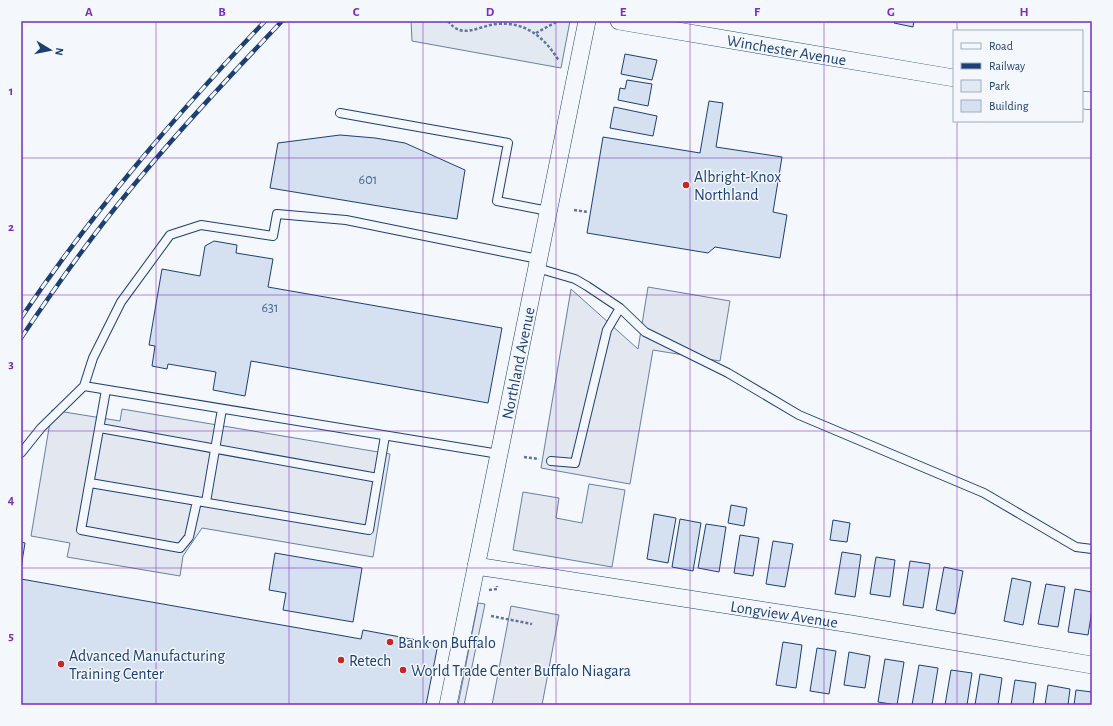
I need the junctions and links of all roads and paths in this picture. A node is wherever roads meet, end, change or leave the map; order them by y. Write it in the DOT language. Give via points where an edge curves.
graph roads {
  1 [pos="448,21"];
  2 [pos="558,21"];
  3 [pos="587,21"];
  4 [pos="619,21"];
  5 [pos="536,33"];
  6 [pos="559,61"];
  7 [pos="953,78"];
  8 [pos="340,113"];
  9 [pos="574,210"];
  10 [pos="548,211"];
  11 [pos="588,212"];
  12 [pos="538,263"];
  13 [pos="620,308"];
  14 [pos="84,386"];
  15 [pos="106,390"];
  16 [pos="222,409"];
  17 [pos="100,428"];
  18 [pos="385,436"];
  19 [pos="215,448"];
  20 [pos="21,453"];
  21 [pos="499,454"];
  22 [pos="551,461"];
  23 [pos="378,478"];
  24 [pos="90,483"];
  25 [pos="202,502"];
  26 [pos="1092,549"];
  27 [pos="476,566"];
  28 [pos="491,616"];
  29 [pos="532,624"];
  30 [pos="1092,664"];
  31 [pos="448,705"];
  1 -- 5 [label="path" via="464,32 506,24 523,27"];
  2 -- 5 [label="path"];
  3 -- 10 [label="street, Northland Avenue"];
  4 -- 7 [label="street, Winchester Avenue"];
  5 -- 6 [label="path" via="548,44"];
  8 -- 10 [label="lane" via="508,143 497,201"];
  9 -- 11 [label="path"];
  10 -- 12 [label="street, Northland Avenue"];
  12 -- 13 [label="lane" via="575,279"];
  12 -- 14 [label="lane" via="346,220 277,214 273,236 201,225 170,235 122,302 93,358"];
  12 -- 21 [label="street, Northland Avenue"];
  13 -- 22 [label="lane" via="607,330 575,463"];
  13 -- 26 [label="lane" via="645,332 728,373 800,415 984,493 1076,547"];
  14 -- 15 [label="lane"];
  14 -- 20 [label="lane" via="41,428"];
  15 -- 16 [label="lane"];
  15 -- 17 [label="lane"];
  16 -- 18 [label="lane"];
  16 -- 19 [label="lane"];
  17 -- 19 [label="lane"];
  17 -- 24 [label="lane"];
  18 -- 21 [label="lane"];
  18 -- 23 [label="lane"];
  19 -- 23 [label="lane"];
  19 -- 25 [label="lane"];
  21 -- 27 [label="street, Northland Avenue"];
  23 -- 25 [label="lane" via="369,530"];
  24 -- 25 [label="lane"];
  24 -- 25 [label="lane" via="81,530 180,548 189,537"];
  27 -- 30 [label="street, Longview Avenue"];
  27 -- 31 [label="street, Northland Avenue"];
  28 -- 29 [label="path"];
}
